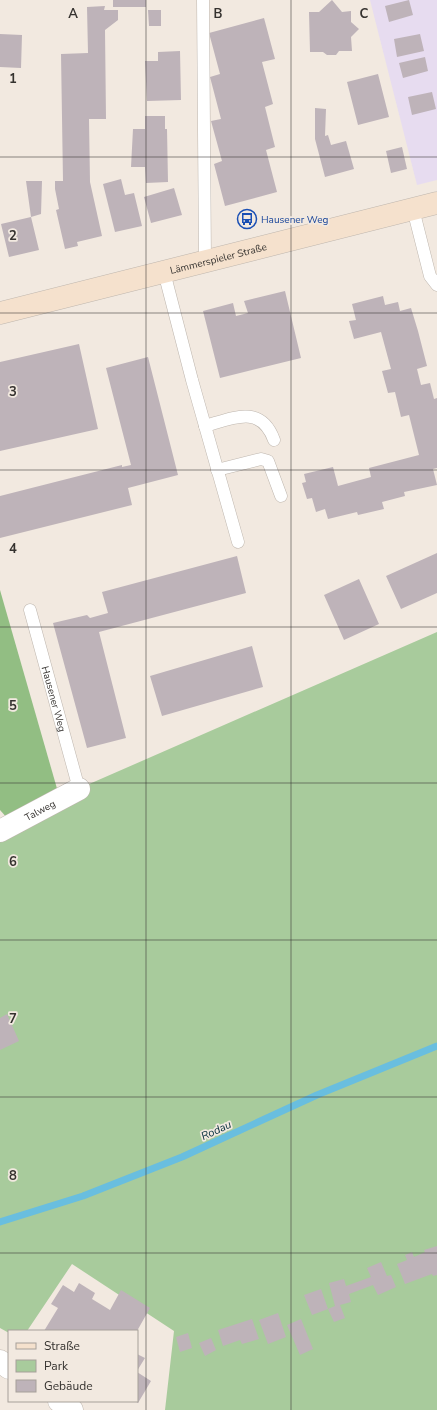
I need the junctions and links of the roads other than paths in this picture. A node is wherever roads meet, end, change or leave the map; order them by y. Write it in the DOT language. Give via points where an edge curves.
graph roads {
  1 [pos="203,0"];
  2 [pos="437,202"];
  3 [pos="413,209"];
  4 [pos="205,261"];
  5 [pos="164,272"];
  6 [pos="437,285"];
  7 [pos="0,313"];
  8 [pos="205,426"];
  9 [pos="274,440"];
  10 [pos="217,470"];
  11 [pos="281,496"];
  12 [pos="238,542"];
  13 [pos="30,610"];
  14 [pos="79,789"];
  15 [pos="0,831"];
  16 [pos="0,1361"];
  17 [pos="8,1367"];
  18 [pos="60,1402"];
  19 [pos="72,1410"];
  1 -- 4 [label="lane"];
  2 -- 3 [label="main road, Lämmerspieler Straße"];
  3 -- 4 [label="main road, Lämmerspieler Straße"];
  3 -- 6 [label="lane" via="430,276"];
  4 -- 5 [label="main road, Lämmerspieler Straße"];
  5 -- 7 [label="main road, Lämmerspieler Straße"];
  5 -- 8 [label="lane"];
  8 -- 9 [label="lane" via="240,417 255,417 269,427"];
  8 -- 10 [label="lane"];
  10 -- 11 [label="lane" via="261,459 268,460"];
  10 -- 12 [label="lane"];
  13 -- 14 [label="lane, Hausener Weg"];
  14 -- 15 [label="street, Talweg"];
  16 -- 17 [label="street"];
  18 -- 19 [label="street"];
}
